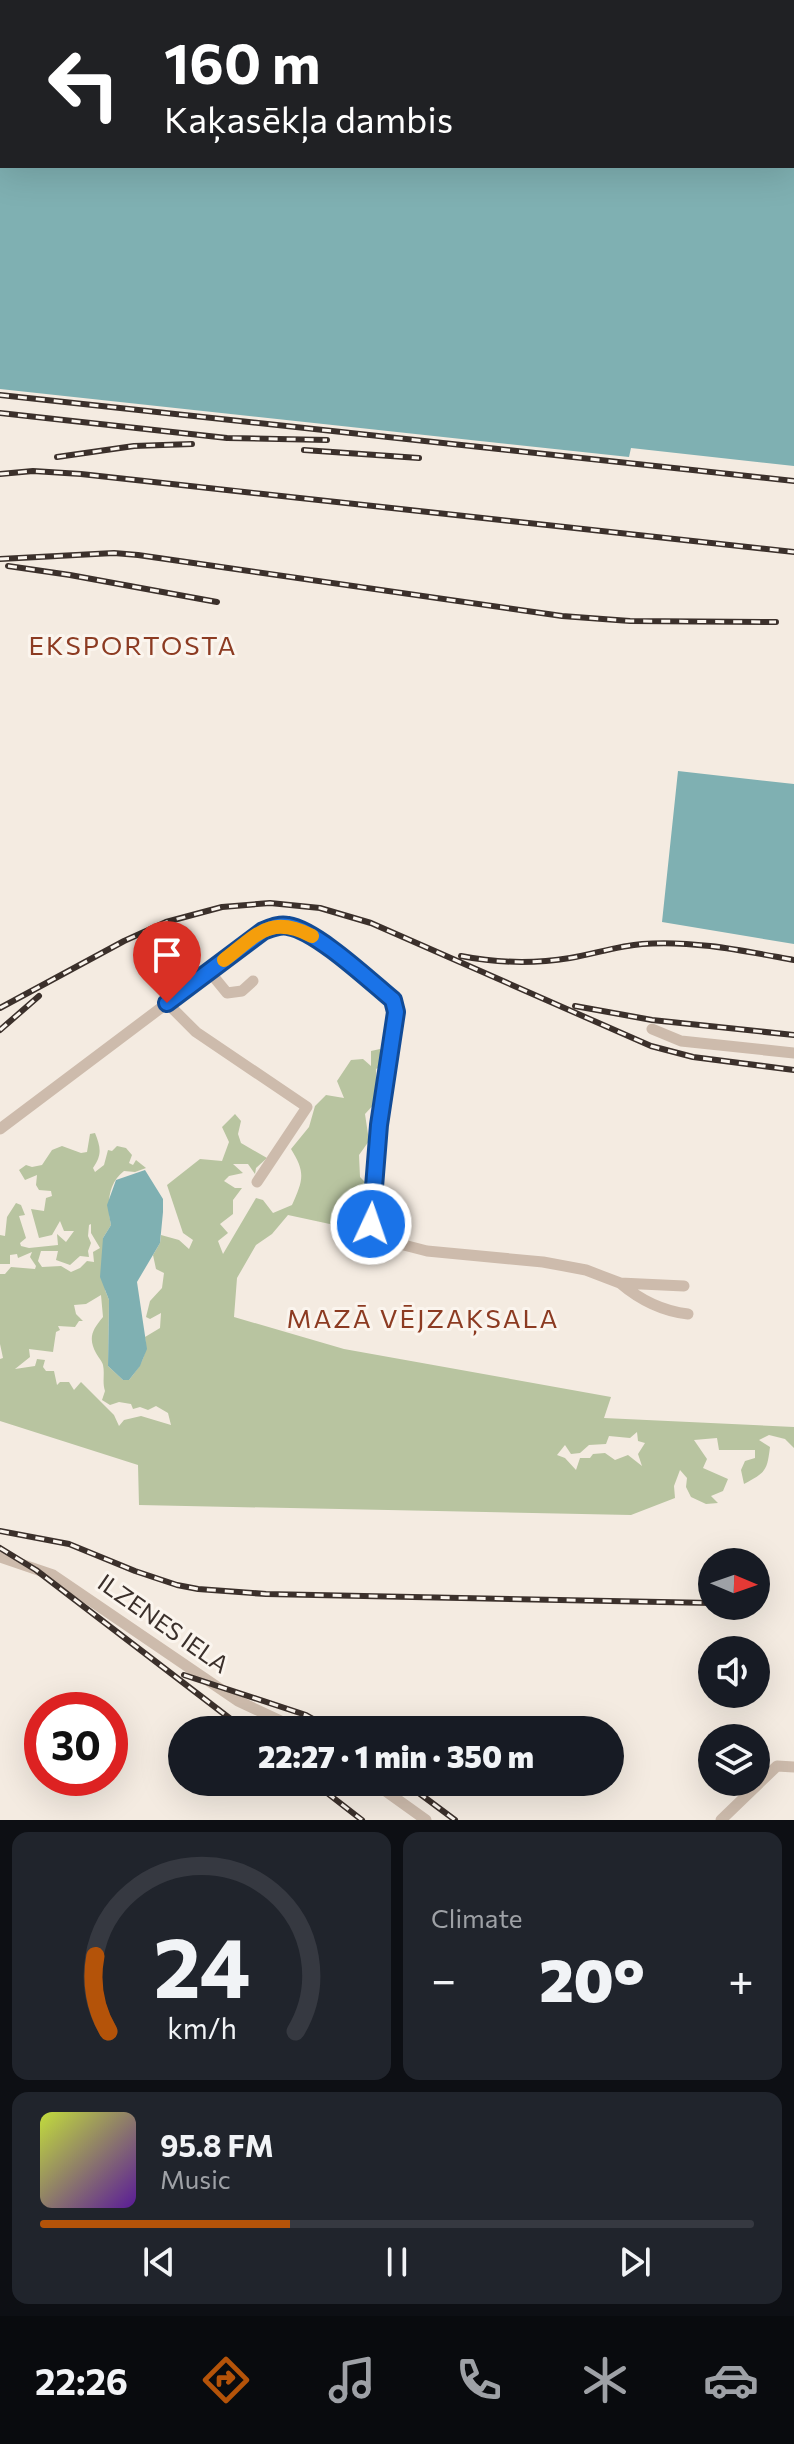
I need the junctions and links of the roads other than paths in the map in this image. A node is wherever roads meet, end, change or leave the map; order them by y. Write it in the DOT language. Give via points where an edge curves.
graph roads {
  1 [pos="209,971"];
  2 [pos="253,981"];
  3 [pos="167,1003"];
  4 [pos="652,1029"];
  5 [pos="794,1053"];
  6 [pos="0,1129"];
  7 [pos="257,1182"];
  8 [pos="620,1283"];
  9 [pos="684,1286"];
  10 [pos="688,1314"];
  11 [pos="0,1557"];
  12 [pos="270,1716"];
  13 [pos="794,1767"];
  14 [pos="393,1796"];
  15 [pos="426,1820"];
  16 [pos="721,1820"];
  1 -- 2 [label="street" via="227,993 242,991"];
  1 -- 3 [label="street"];
  1 -- 8 [label="street" via="263,931 291,926 311,935 393,1000 396,1012 370,1214 377,1233 427,1251 543,1262"];
  3 -- 6 [label="street"];
  3 -- 7 [label="street" via="196,1032 307,1107"];
  4 -- 5 [label="street" via="681,1041"];
  8 -- 9 [label="street"];
  8 -- 10 [label="street" via="655,1306"];
  11 -- 12 [label="street, ILZENES IELA" via="53,1575 238,1701"];
  13 -- 16 [label="street" via="777,1766"];
  14 -- 15 [label="street"];
}
